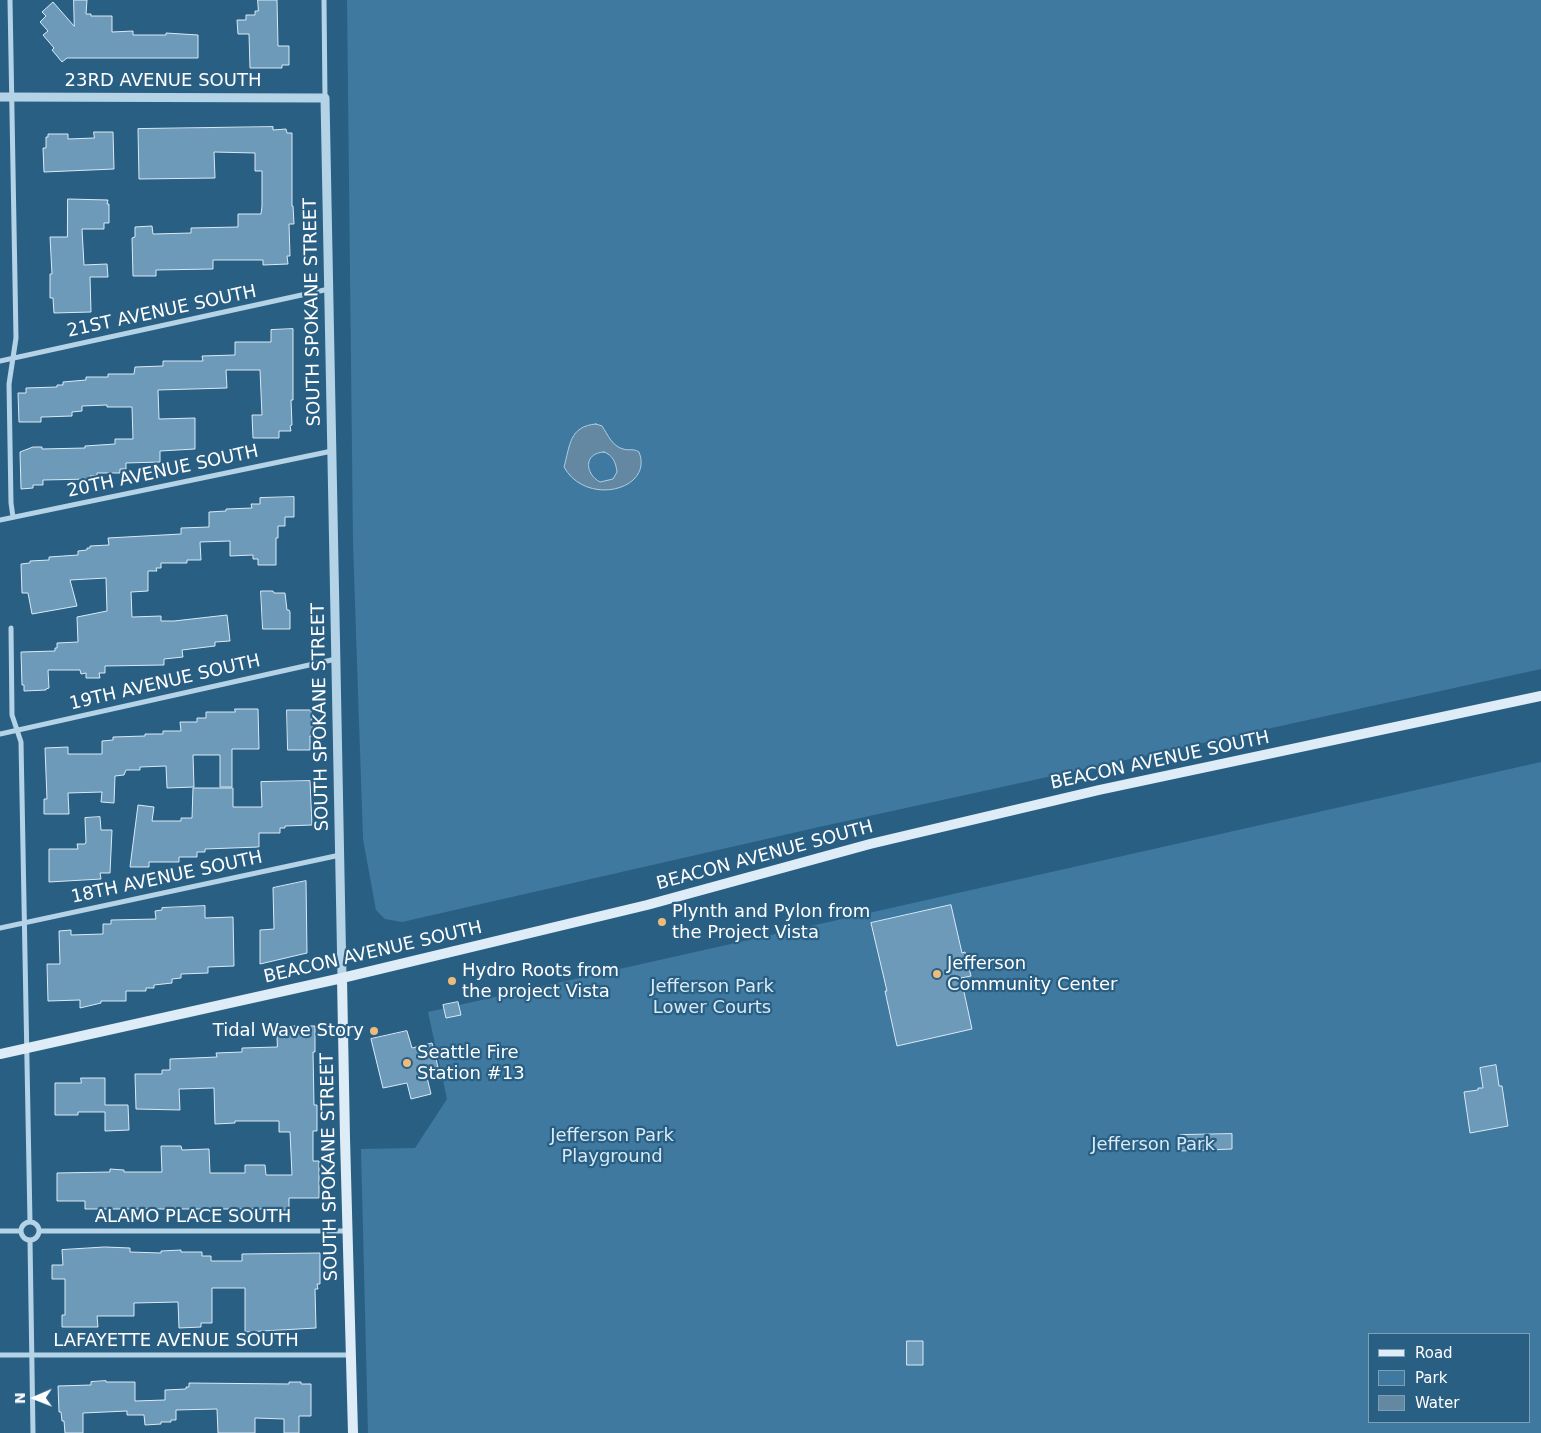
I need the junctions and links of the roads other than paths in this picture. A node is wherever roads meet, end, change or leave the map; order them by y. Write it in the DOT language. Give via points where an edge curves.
graph roads {
  1 [pos="10,0"];
  2 [pos="324,0"];
  3 [pos="0,97"];
  4 [pos="12,97"];
  5 [pos="325,98"];
  6 [pos="329,289"];
  7 [pos="13,358"];
  8 [pos="0,361"];
  9 [pos="332,451"];
  10 [pos="13,517"];
  11 [pos="0,520"];
  12 [pos="11,628"];
  13 [pos="336,659"];
  14 [pos="1541,696"];
  15 [pos="17,730"];
  16 [pos="0,734"];
  17 [pos="340,855"];
  18 [pos="26,922"];
  19 [pos="0,928"];
  20 [pos="342,978"];
  21 [pos="28,1048"];
  22 [pos="0,1054"];
  23 [pos="30,1222"];
  24 [pos="0,1231"];
  25 [pos="21,1231"];
  26 [pos="39,1231"];
  27 [pos="347,1231"];
  28 [pos="30,1240"];
  29 [pos="0,1355"];
  30 [pos="32,1355"];
  31 [pos="351,1355"];
  32 [pos="33,1433"];
  33 [pos="353,1433"];
  1 -- 4 [label="street"];
  2 -- 5 [label="street, SOUTH SPOKANE STREET"];
  3 -- 4 [label="street, 23RD AVENUE SOUTH"];
  4 -- 5 [label="street, 23RD AVENUE SOUTH"];
  4 -- 7 [label="street" via="16,338"];
  5 -- 6 [label="street, SOUTH SPOKANE STREET"];
  6 -- 7 [label="street, 21ST AVENUE SOUTH"];
  6 -- 9 [label="street, SOUTH SPOKANE STREET"];
  7 -- 8 [label="street, 21ST AVENUE SOUTH"];
  7 -- 10 [label="street" via="9,384"];
  9 -- 10 [label="street, 20TH AVENUE SOUTH"];
  9 -- 13 [label="street, SOUTH SPOKANE STREET"];
  10 -- 11 [label="street, 20TH AVENUE SOUTH"];
  12 -- 15 [label="street" via="12,715"];
  13 -- 15 [label="street, 19TH AVENUE SOUTH"];
  13 -- 17 [label="street, SOUTH SPOKANE STREET"];
  14 -- 20 [label="main road, BEACON AVENUE SOUTH" via="1128,784 870,844 646,905"];
  15 -- 16 [label="street, 19TH AVENUE SOUTH"];
  15 -- 18 [label="street" via="21,742"];
  17 -- 18 [label="street, 18TH AVENUE SOUTH"];
  17 -- 20 [label="street, SOUTH SPOKANE STREET"];
  18 -- 19 [label="street, 18TH AVENUE SOUTH"];
  18 -- 21 [label="street"];
  20 -- 21 [label="main road, BEACON AVENUE SOUTH"];
  20 -- 27 [label="main road, SOUTH SPOKANE STREET"];
  21 -- 22 [label="main road, BEACON AVENUE SOUTH"];
  21 -- 23 [label="street"];
  23 -- 25 [label="street" via="22,1225"];
  23 -- 26 [label="street" via="37,1224"];
  24 -- 25 [label="street"];
  25 -- 28 [label="street" via="23,1237"];
  26 -- 27 [label="street, ALAMO PLACE SOUTH"];
  26 -- 28 [label="street" via="36,1238"];
  27 -- 31 [label="main road, SOUTH SPOKANE STREET"];
  28 -- 30 [label="street"];
  29 -- 30 [label="street, LAFAYETTE AVENUE SOUTH"];
  30 -- 31 [label="street, LAFAYETTE AVENUE SOUTH"];
  30 -- 32 [label="street"];
  31 -- 33 [label="main road, SOUTH SPOKANE STREET"];
}
